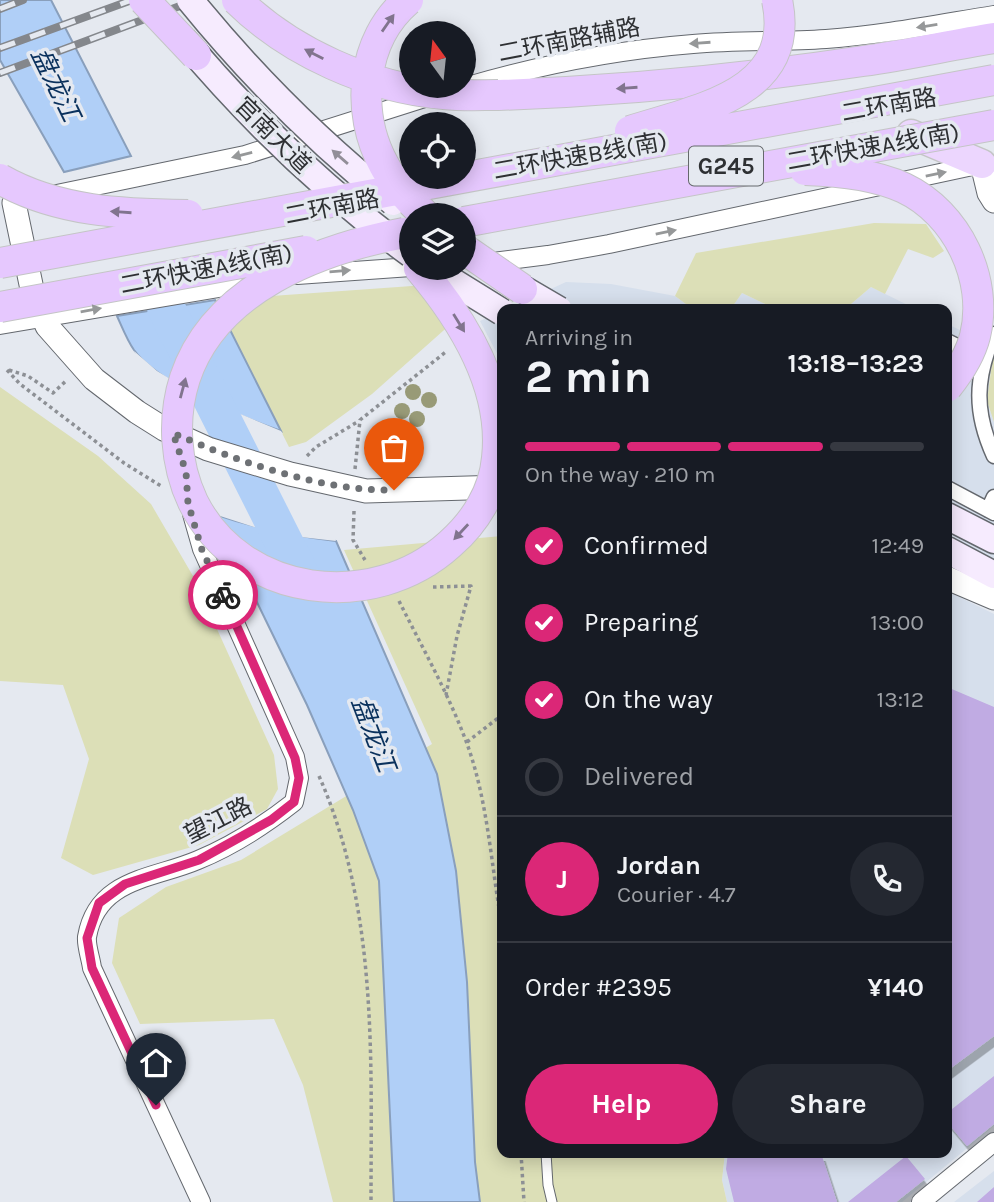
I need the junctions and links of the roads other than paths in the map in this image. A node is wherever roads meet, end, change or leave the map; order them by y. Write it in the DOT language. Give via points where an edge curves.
graph roads {
  1 [pos="144,0"];
  2 [pos="151,0"];
  3 [pos="190,0"];
  4 [pos="237,0"];
  5 [pos="408,0"];
  6 [pos="777,0"];
  7 [pos="985,21"];
  8 [pos="994,38"];
  9 [pos="196,55"];
  10 [pos="994,80"];
  11 [pos="994,86"];
  12 [pos="994,118"];
  13 [pos="994,125"];
  14 [pos="908,133"];
  15 [pos="988,163"];
  16 [pos="476,173"];
  17 [pos="476,174"];
  18 [pos="669,184"];
  19 [pos="409,189"];
  20 [pos="5,196"];
  21 [pos="994,201"];
  22 [pos="406,203"];
  23 [pos="343,204"];
  24 [pos="476,212"];
  25 [pos="399,220"];
  26 [pos="476,220"];
  27 [pos="399,228"];
  28 [pos="399,235"];
  29 [pos="399,236"];
  30 [pos="399,236"];
  31 [pos="476,259"];
  32 [pos="476,264"];
  33 [pos="9,265"];
  34 [pos="399,268"];
  35 [pos="428,280"];
  36 [pos="450,280"];
  37 [pos="522,289"];
  38 [pos="0,300"];
  39 [pos="548,304"];
  40 [pos="37,306"];
  41 [pos="0,307"];
  42 [pos="497,310"];
  43 [pos="0,325"];
  44 [pos="994,334"];
  45 [pos="952,344"];
  46 [pos="985,360"];
  47 [pos="952,380"];
  48 [pos="497,426"];
  49 [pos="176,434"];
  50 [pos="994,456"];
  51 [pos="497,459"];
  52 [pos="497,487"];
  53 [pos="952,490"];
  54 [pos="992,507"];
  55 [pos="952,519"];
  56 [pos="994,541"];
  57 [pos="952,553"];
  58 [pos="994,575"];
  59 [pos="952,580"];
  60 [pos="994,598"];
  61 [pos="994,1142"];
  62 [pos="546,1158"];
  63 [pos="201,1202"];
  64 [pos="552,1202"];
  65 [pos="921,1202"];
  1 -- 9 [label="highway, bridge"];
  2 -- 9 [label="main road, 官南大道, bridge"];
  25 -- 3 [label="main road, 官南大道, one-way, bridge" via="246,65"];
  8 -- 4 [label="highway, one-way, bridge" via="748,76 528,94 444,94 390,84 339,66 274,31"];
  22 -- 5 [label="highway, one-way, bridge" via="371,131 366,84 377,41"];
  6 -- 16 [label="highway, bridge" via="781,27 775,52 764,71 736,94 622,134"];
  7 -- 20 [label="street, 二环南路辅路, one-way" via="825,39 692,44 577,61 469,85 245,155"];
  9 -- 23 [label="main road, 官南大道, bridge" via="262,127"];
  10 -- 17 [label="highway, 二环快速B线(南), bridge"];
  11 -- 33 [label="main road, 二环南路 / G245"];
  12 -- 14 [label="main road, 二环南路 / G245"];
  13 -- 18 [label="highway, 二环快速A线(南), bridge"];
  14 -- 15 [label="main road"];
  14 -- 24 [label="main road, 二环南路 / G245"];
  15 -- 21 [label="street" via="989,193"];
  32 -- 15 [label="street, one-way" via="609,244"];
  18 -- 26 [label="highway, 二环快速A线(南), bridge"];
  18 -- 47 [label="highway, bridge" via="762,171 815,170 889,182 922,199 960,241 974,276 975,336 969,355"];
  19 -- 23 [label="highway, 二环快速B线(南), bridge"];
  23 -- 20 [label="highway, one-way, bridge" via="204,216 85,209 36,196"];
  20 -- 33 [label="street"];
  23 -- 27 [label="highway, bridge"];
  23 -- 33 [label="highway, 二环快速B线(南), bridge"];
  28 -- 41 [label="highway, 二环快速A线(南), bridge"];
  51 -- 29 [label="highway, one-way, bridge" via="480,509 441,552 380,583 348,589 288,582 236,555 198,513 186,487 179,460 178,409 189,368 220,321 274,278 330,252"];
  30 -- 40 [label="main road, 二环南路"];
  31 -- 37 [label="highway, bridge"];
  33 -- 40 [label="street"];
  40 -- 34 [label="street, one-way"];
  35 -- 48 [label="highway, one-way, bridge" via="474,349"];
  36 -- 42 [label="main road, bridge"];
  37 -- 39 [label="main road, bridge"];
  38 -- 40 [label="main road, 二环南路"];
  40 -- 43 [label="street"];
  40 -- 49 [label="street" via="65,348 94,379"];
  44 -- 46 [label="street"];
  45 -- 46 [label="street"];
  46 -- 50 [label="street" via="979,379 979,411"];
  49 -- 52 [label="street" via="208,449 296,467 366,491"];
  49 -- 63 [label="street, 望江路" via="202,550 295,758 299,778 294,802 271,820 199,860 125,884 99,903 87,938 92,968"];
  53 -- 54 [label="street"];
  55 -- 56 [label="main road"];
  57 -- 58 [label="main road"];
  59 -- 60 [label="street"];
  61 -- 65 [label="street"];
  62 -- 64 [label="lane"];
}
